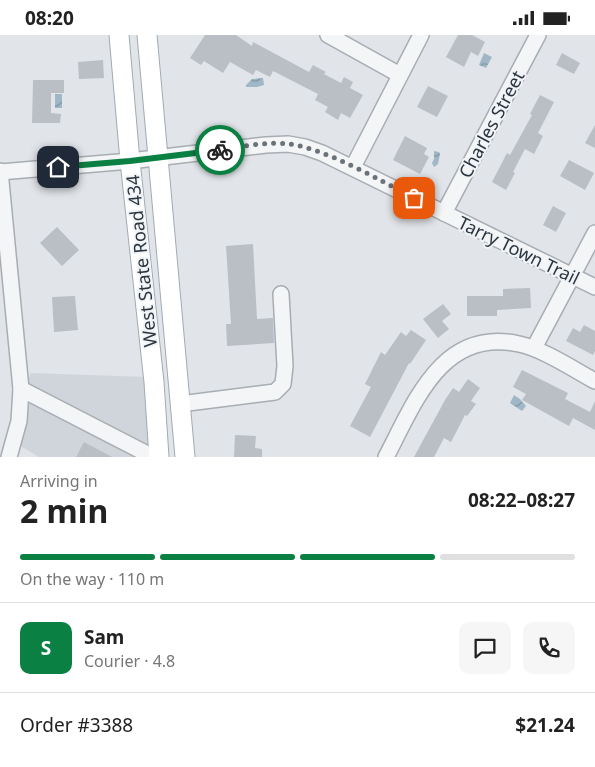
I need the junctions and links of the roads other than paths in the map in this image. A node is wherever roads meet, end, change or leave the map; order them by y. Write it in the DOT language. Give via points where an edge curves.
graph roads {
  1 [pos="119,35"];
  2 [pos="147,35"];
  3 [pos="328,35"];
  4 [pos="421,35"];
  5 [pos="538,35"];
  6 [pos="400,75"];
  7 [pos="158,157"];
  8 [pos="130,161"];
  9 [pos="353,167"];
  10 [pos="0,172"];
  11 [pos="444,213"];
  12 [pos="595,233"];
  13 [pos="573,276"];
  14 [pos="595,287"];
  15 [pos="282,294"];
  16 [pos="534,348"];
  17 [pos="595,381"];
  18 [pos="154,382"];
  19 [pos="21,389"];
  20 [pos="180,404"];
  21 [pos="9,457"];
  22 [pos="153,457"];
  23 [pos="159,457"];
  24 [pos="171,457"];
  25 [pos="185,457"];
  26 [pos="386,457"];
  1 -- 8 [label="main road, West State Road 434"];
  2 -- 7 [label="main road"];
  3 -- 6 [label="street"];
  4 -- 6 [label="street"];
  5 -- 11 [label="street, Charles Street"];
  6 -- 9 [label="street"];
  7 -- 8 [label="street, Tarry Town Trail"];
  7 -- 9 [label="street, Tarry Town Trail" via="288,144 305,147"];
  7 -- 20 [label="main road"];
  8 -- 10 [label="street, Tarry Town Trail"];
  8 -- 18 [label="main road, West State Road 434"];
  9 -- 11 [label="street, Tarry Town Trail"];
  10 -- 19 [label="street"];
  11 -- 13 [label="street, Tarry Town Trail"];
  12 -- 13 [label="street"];
  13 -- 14 [label="street, Tarry Town Trail"];
  13 -- 16 [label="street"];
  15 -- 20 [label="street" via="284,384 275,392"];
  16 -- 17 [label="street"];
  16 -- 26 [label="street" via="519,343 488,343 456,353 438,368 421,390"];
  18 -- 23 [label="main road, West State Road 434"];
  18 -- 24 [label="main road" via="164,403"];
  19 -- 21 [label="street" via="19,421"];
  19 -- 22 [label="street"];
  20 -- 25 [label="main road"];
}
